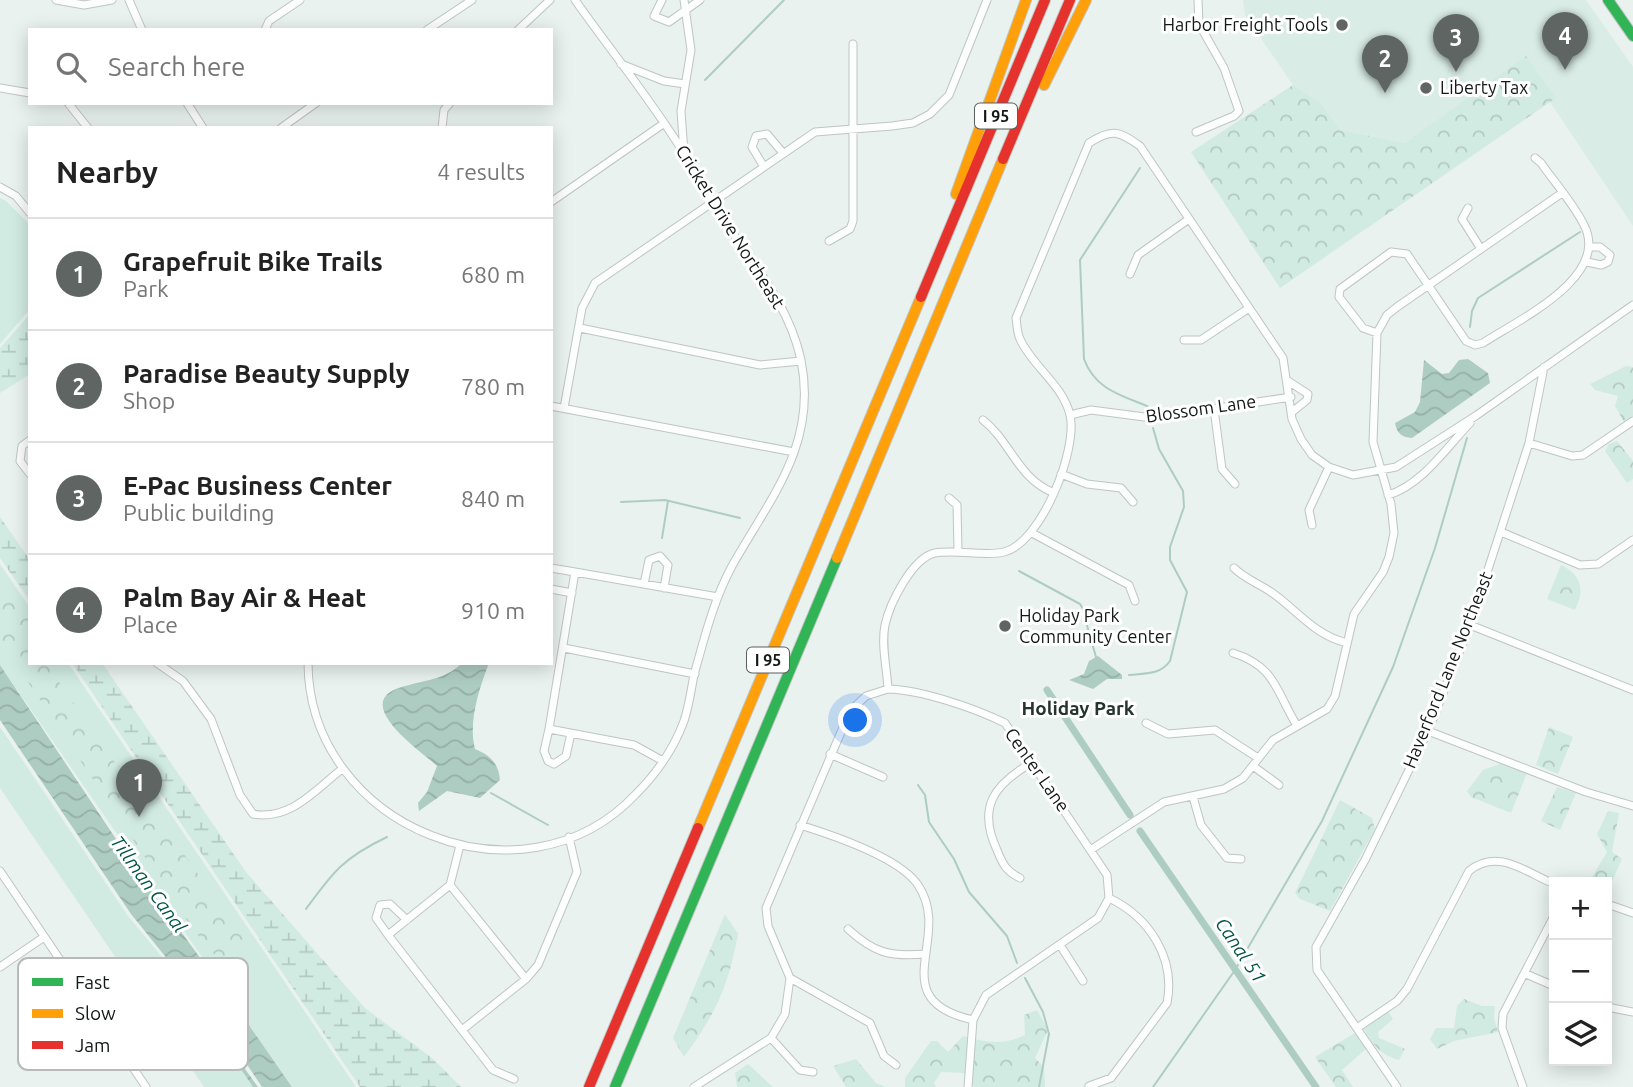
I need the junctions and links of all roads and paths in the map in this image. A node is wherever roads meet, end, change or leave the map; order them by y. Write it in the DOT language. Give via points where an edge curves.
graph roads {
  1 [pos="56,0"];
  2 [pos="112,0"];
  3 [pos="129,0"];
  4 [pos="300,0"];
  5 [pos="472,0"];
  6 [pos="550,0"];
  7 [pos="575,0"];
  8 [pos="662,0"];
  9 [pos="684,0"];
  10 [pos="700,0"];
  11 [pos="987,0"];
  12 [pos="1026,0"];
  13 [pos="1045,0"];
  14 [pos="1070,0"];
  15 [pos="1086,0"];
  16 [pos="1198,0"];
  17 [pos="1608,0"];
  18 [pos="686,9"];
  19 [pos="141,28"];
  20 [pos="266,28"];
  21 [pos="430,28"];
  22 [pos="521,28"];
  23 [pos="1633,36"];
  24 [pos="853,44"];
  25 [pos="620,64"];
  26 [pos="685,84"];
  27 [pos="0,88"];
  28 [pos="28,93"];
  29 [pos="70,105"];
  30 [pos="188,105"];
  31 [pos="448,105"];
  32 [pos="304,107"];
  33 [pos="663,124"];
  34 [pos="86,126"];
  35 [pos="202,126"];
  36 [pos="283,126"];
  37 [pos="442,126"];
  38 [pos="1018,128"];
  39 [pos="853,129"];
  40 [pos="1196,132"];
  41 [pos="684,153"];
  42 [pos="783,153"];
  43 [pos="1535,158"];
  44 [pos="764,167"];
  45 [pos="0,187"];
  46 [pos="1562,193"];
  47 [pos="553,201"];
  48 [pos="712,202"];
  49 [pos="1468,208"];
  50 [pos="28,211"];
  51 [pos="1189,219"];
  52 [pos="947,233"];
  53 [pos="829,241"];
  54 [pos="1589,247"];
  55 [pos="1482,249"];
  56 [pos="1587,262"];
  57 [pos="1130,274"];
  58 [pos="1429,285"];
  59 [pos="1633,305"];
  60 [pos="1249,308"];
  61 [pos="580,328"];
  62 [pos="1377,333"];
  63 [pos="1184,340"];
  64 [pos="801,361"];
  65 [pos="1544,367"];
  66 [pos="1288,381"];
  67 [pos="1291,397"];
  68 [pos="553,406"];
  69 [pos="564,408"];
  70 [pos="1214,409"];
  71 [pos="1292,412"];
  72 [pos="1070,415"];
  73 [pos="1477,415"];
  74 [pos="983,420"];
  75 [pos="1633,421"];
  76 [pos="28,442"];
  77 [pos="1529,443"];
  78 [pos="794,452"];
  79 [pos="1329,467"];
  80 [pos="28,471"];
  81 [pos="1380,472"];
  82 [pos="1061,474"];
  83 [pos="1235,484"];
  84 [pos="1052,492"];
  85 [pos="1388,495"];
  86 [pos="949,498"];
  87 [pos="1133,502"];
  88 [pos="1312,525"];
  89 [pos="1502,532"];
  90 [pos="1032,533"];
  91 [pos="1633,540"];
  92 [pos="958,550"];
  93 [pos="553,568"];
  94 [pos="1234,568"];
  95 [pos="575,572"];
  96 [pos="644,584"];
  97 [pos="664,588"];
  98 [pos="553,589"];
  99 [pos="572,593"];
  100 [pos="718,597"];
  101 [pos="1135,601"];
  102 [pos="1470,625"];
  103 [pos="1347,643"];
  104 [pos="564,648"];
  105 [pos="1233,653"];
  106 [pos="160,665"];
  107 [pos="308,665"];
  108 [pos="695,674"];
  109 [pos="888,689"];
  110 [pos="1633,690"];
  111 [pos="1146,723"];
  112 [pos="1296,724"];
  113 [pos="549,729"];
  114 [pos="1429,731"];
  115 [pos="571,733"];
  116 [pos="830,754"];
  117 [pos="1258,758"];
  118 [pos="663,761"];
  119 [pos="1032,762"];
  120 [pos="1253,766"];
  121 [pos="342,769"];
  122 [pos="883,777"];
  123 [pos="1279,785"];
  124 [pos="1192,797"];
  125 [pos="1633,806"];
  126 [pos="800,825"];
  127 [pos="569,837"];
  128 [pos="460,845"];
  129 [pos="1092,849"];
  130 [pos="1241,859"];
  131 [pos="0,871"];
  132 [pos="1020,878"];
  133 [pos="1549,882"];
  134 [pos="450,886"];
  135 [pos="1109,898"];
  136 [pos="1612,906"];
  137 [pos="1633,914"];
  138 [pos="407,920"];
  139 [pos="1549,926"];
  140 [pos="848,929"];
  141 [pos="388,935"];
  142 [pos="44,937"];
  143 [pos="1060,945"];
  144 [pos="925,954"];
  145 [pos="58,958"];
  146 [pos="0,967"];
  147 [pos="1526,974"];
  148 [pos="790,978"];
  149 [pos="526,979"];
  150 [pos="1083,981"];
  151 [pos="1549,984"];
  152 [pos="1612,1008"];
  153 [pos="1633,1012"];
  154 [pos="973,1020"];
  155 [pos="1357,1028"];
  156 [pos="462,1030"];
  157 [pos="771,1038"];
  158 [pos="896,1065"];
  159 [pos="134,1070"];
  160 [pos="813,1072"];
  161 [pos="514,1079"];
  162 [pos="1089,1086"];
  163 [pos="146,1087"];
  164 [pos="589,1087"];
  165 [pos="615,1087"];
  166 [pos="694,1087"];
  167 [pos="968,1087"];
  168 [pos="1397,1087"];
  169 [pos="1523,1087"];
  1 -- 2 [label="street" via="84,5"];
  3 -- 19 [label="street"];
  4 -- 20 [label="street"];
  5 -- 21 [label="street"];
  6 -- 22 [label="street"];
  7 -- 25 [label="street, Cricket Drive Northeast"];
  8 -- 18 [label="street" via="654,16 660,21 669,22"];
  9 -- 18 [label="street"];
  10 -- 18 [label="street"];
  11 -- 39 [label="street" via="949,95 930,114 913,122"];
  12 -- 52 [label="main road" via="958,184"];
  13 -- 52 [label="main road, I 95"];
  14 -- 38 [label="main road, I 95"];
  15 -- 38 [label="main road"];
  16 -- 40 [label="street" via="1199,24 1224,68 1239,111"];
  17 -- 23 [label="main road"];
  18 -- 26 [label="street" via="691,50"];
  24 -- 39 [label="street"];
  25 -- 26 [label="street"];
  25 -- 33 [label="street, Cricket Drive Northeast"];
  26 -- 41 [label="street" via="681,111"];
  27 -- 28 [label="street"];
  29 -- 34 [label="street"];
  30 -- 35 [label="street"];
  31 -- 37 [label="street"];
  32 -- 36 [label="street"];
  33 -- 41 [label="street, Cricket Drive Northeast"];
  33 -- 47 [label="street"];
  38 -- 165 [label="main road, I 95"];
  39 -- 42 [label="street" via="815,132"];
  39 -- 53 [label="street" via="853,221 850,229"];
  41 -- 48 [label="street, Cricket Drive Northeast"];
  42 -- 44 [label="street"];
  42 -- 44 [label="street" via="767,134 756,136 752,147"];
  43 -- 46 [label="street"];
  44 -- 48 [label="street"];
  45 -- 50 [label="street"];
  46 -- 54 [label="street" via="1584,225"];
  46 -- 55 [label="street"];
  48 -- 61 [label="street" via="595,283 582,308"];
  48 -- 64 [label="street, Cricket Drive Northeast" via="777,297"];
  49 -- 55 [label="street" via="1462,219"];
  51 -- 57 [label="street" via="1138,255"];
  51 -- 60 [label="street"];
  51 -- 72 [label="street" via="1140,146 1122,134 1104,133 1089,143 1016,318 1020,338"];
  52 -- 164 [label="main road, I 95"];
  54 -- 56 [label="street"];
  54 -- 56 [label="street" via="1600,247 1610,255 1601,265"];
  55 -- 58 [label="street"];
  56 -- 58 [label="street" via="1573,282 1483,344 1466,341"];
  58 -- 62 [label="street" via="1387,315"];
  58 -- 62 [label="street" via="1408,254 1398,251 1345,283 1339,297 1363,328"];
  59 -- 65 [label="street"];
  60 -- 63 [label="street" via="1201,340"];
  60 -- 66 [label="street" via="1283,358"];
  61 -- 64 [label="street" via="760,365"];
  61 -- 69 [label="street"];
  62 -- 81 [label="street" via="1373,442"];
  64 -- 78 [label="street, Cricket Drive Northeast" via="803,421"];
  65 -- 73 [label="street"];
  65 -- 77 [label="street, Haverford Lane Northeast"];
  66 -- 67 [label="street"];
  66 -- 71 [label="street" via="1308,394"];
  67 -- 70 [label="street, Blossom Lane"];
  67 -- 71 [label="street"];
  68 -- 69 [label="street"];
  69 -- 78 [label="street"];
  70 -- 72 [label="street, Blossom Lane" via="1152,418 1091,410"];
  70 -- 83 [label="street" via="1222,469"];
  71 -- 79 [label="street" via="1301,439"];
  72 -- 82 [label="street" via="1071,440"];
  73 -- 81 [label="street" via="1396,467"];
  73 -- 85 [label="street" via="1413,482"];
  74 -- 84 [label="street" via="997,431 1027,477"];
  75 -- 77 [label="street" via="1583,455"];
  76 -- 80 [label="street" via="22,446 20,461"];
  77 -- 89 [label="street, Haverford Lane Northeast"];
  78 -- 100 [label="street, Cricket Drive Northeast" via="786,478"];
  79 -- 81 [label="street" via="1353,475"];
  79 -- 88 [label="street" via="1309,510"];
  81 -- 85 [label="street"];
  82 -- 84 [label="street"];
  82 -- 87 [label="street" via="1087,484 1121,488"];
  84 -- 90 [label="street"];
  85 -- 103 [label="street" via="1394,533 1390,557 1354,614"];
  86 -- 92 [label="street" via="957,505"];
  89 -- 91 [label="street" via="1580,565 1598,564"];
  89 -- 102 [label="street, Haverford Lane Northeast"];
  90 -- 92 [label="street" via="1003,552"];
  90 -- 101 [label="street" via="1129,584"];
  92 -- 109 [label="street" via="931,554 917,562 905,579 886,624"];
  93 -- 95 [label="street"];
  94 -- 103 [label="street" via="1274,594 1320,634"];
  95 -- 96 [label="street"];
  95 -- 99 [label="street"];
  96 -- 97 [label="street"];
  96 -- 97 [label="street" via="649,560 660,556 668,565"];
  97 -- 100 [label="street"];
  98 -- 99 [label="street"];
  99 -- 104 [label="street"];
  100 -- 108 [label="street, Cricket Drive Northeast"];
  102 -- 110 [label="street"];
  102 -- 114 [label="street, Haverford Lane Northeast"];
  103 -- 112 [label="street" via="1328,709"];
  104 -- 108 [label="street"];
  104 -- 113 [label="street"];
  105 -- 112 [label="street" via="1253,659 1274,680"];
  106 -- 121 [label="street" via="183,681 211,719 240,795 253,814 270,817 288,811"];
  107 -- 121 [label="street, Cricket Drive Northeast" via="318,722"];
  108 -- 118 [label="street, Cricket Drive Northeast" via="685,719"];
  109 -- 116 [label="street" via="866,696 850,711"];
  109 -- 119 [label="street, Center Lane" via="903,689 987,714 1004,723"];
  111 -- 117 [label="street" via="1168,734 1215,730"];
  112 -- 117 [label="street"];
  113 -- 115 [label="street"];
  113 -- 115 [label="street" via="544,751 554,764 566,757"];
  114 -- 125 [label="street"];
  114 -- 155 [label="street, Haverford Lane Northeast" via="1316,947 1317,971"];
  115 -- 118 [label="street" via="634,745"];
  116 -- 122 [label="street"];
  116 -- 126 [label="street"];
  117 -- 120 [label="street"];
  118 -- 127 [label="street, Cricket Drive Northeast" via="624,807 593,828"];
  119 -- 129 [label="street, Center Lane"];
  119 -- 132 [label="street" via="998,787 989,802 990,836 1006,871"];
  120 -- 123 [label="street"];
  120 -- 124 [label="street" via="1224,789"];
  121 -- 128 [label="street, Cricket Drive Northeast" via="372,803 422,833"];
  124 -- 129 [label="street" via="1164,802"];
  124 -- 130 [label="street" via="1202,825 1227,858"];
  126 -- 144 [label="street" via="900,866 918,885 931,915"];
  126 -- 148 [label="street" via="766,908 768,926"];
  127 -- 128 [label="street, Cricket Drive Northeast" via="522,849"];
  127 -- 149 [label="street" via="577,872 538,965"];
  128 -- 134 [label="street"];
  129 -- 135 [label="street, Center Lane" via="1107,875"];
  131 -- 142 [label="street"];
  133 -- 155 [label="street" via="1496,859 1482,861 1469,872 1407,989"];
  134 -- 138 [label="street"];
  134 -- 149 [label="street"];
  135 -- 143 [label="street" via="1098,918"];
  135 -- 162 [label="street" via="1128,908 1158,944 1170,972 1169,992 1167,1003 1111,1079"];
  136 -- 137 [label="street"];
  138 -- 141 [label="street"];
  138 -- 141 [label="street" via="390,904 380,905 376,919"];
  139 -- 147 [label="street"];
  140 -- 144 [label="street" via="868,948 886,954"];
  141 -- 156 [label="street"];
  142 -- 145 [label="street"];
  142 -- 146 [label="street"];
  143 -- 150 [label="street"];
  143 -- 154 [label="street" via="986,995"];
  144 -- 154 [label="street" via="923,979 929,997 946,1013"];
  147 -- 151 [label="street"];
  147 -- 169 [label="street" via="1503,1014 1502,1028"];
  148 -- 157 [label="street" via="785,1014"];
  148 -- 158 [label="street" via="870,1023 884,1056"];
  149 -- 156 [label="street"];
  152 -- 153 [label="street"];
  154 -- 167 [label="street"];
  155 -- 168 [label="street"];
  156 -- 161 [label="street" via="493,1070"];
  157 -- 160 [label="street" via="800,1070"];
  157 -- 166 [label="street"];
  159 -- 163 [label="street"];
}
